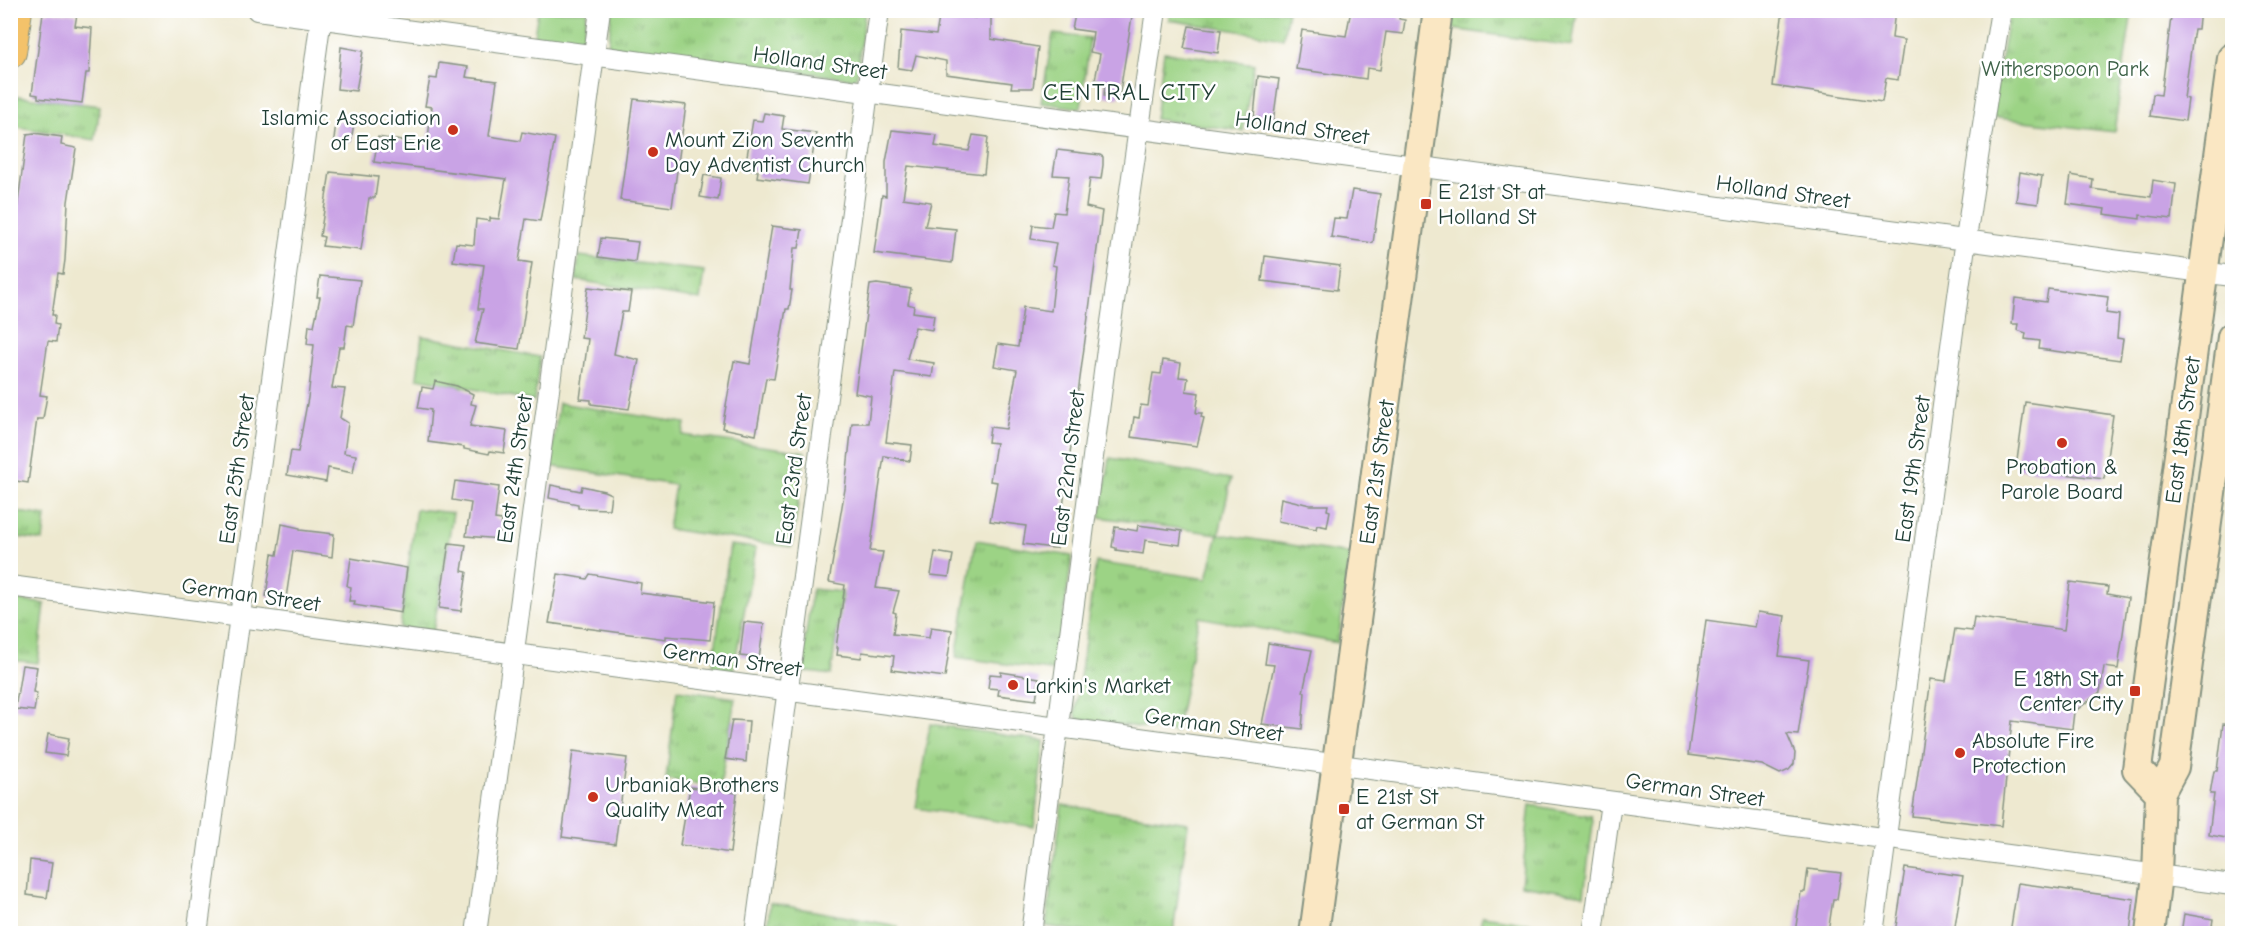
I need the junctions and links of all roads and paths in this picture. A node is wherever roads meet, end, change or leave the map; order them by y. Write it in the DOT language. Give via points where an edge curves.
graph roads {
  1 [pos="16,10"];
  2 [pos="257,10"];
  3 [pos="600,10"];
  4 [pos="879,10"];
  5 [pos="1156,10"];
  6 [pos="1438,10"];
  7 [pos="2001,10"];
  8 [pos="321,15"];
  9 [pos="10,52"];
  10 [pos="594,56"];
  11 [pos="2232,58"];
  12 [pos="868,92"];
  13 [pos="1138,129"];
  14 [pos="1417,166"];
  15 [pos="1964,240"];
  16 [pos="2204,272"];
  17 [pos="2232,276"];
  18 [pos="2232,337"];
  19 [pos="10,586"];
  20 [pos="240,616"];
  21 [pos="513,653"];
  22 [pos="788,691"];
  23 [pos="1057,726"];
  24 [pos="1337,765"];
  25 [pos="2160,793"];
  26 [pos="1611,802"];
  27 [pos="1886,838"];
  28 [pos="2157,875"];
  29 [pos="2232,885"];
  30 [pos="197,933"];
  31 [pos="476,933"];
  32 [pos="755,933"];
  33 [pos="1031,933"];
  34 [pos="1314,933"];
  35 [pos="1593,933"];
  36 [pos="1873,933"];
  37 [pos="2150,933"];
  1 -- 9 [label="main road"];
  2 -- 8 [label="street, Holland Street"];
  3 -- 10 [label="street, East 24th Street"];
  4 -- 12 [label="street, East 23rd Street"];
  5 -- 13 [label="street, East 22nd Street"];
  6 -- 14 [label="main road, East 21st Street"];
  7 -- 15 [label="street, East 19th Street"];
  8 -- 10 [label="street, Holland Street"];
  8 -- 20 [label="street, East 25th Street"];
  10 -- 12 [label="street, Holland Street"];
  10 -- 21 [label="street, East 24th Street"];
  11 -- 16 [label="main road, East 18th Street"];
  12 -- 13 [label="street, Holland Street"];
  12 -- 22 [label="street, East 23rd Street"];
  13 -- 14 [label="street, Holland Street"];
  13 -- 23 [label="street, East 22nd Street"];
  14 -- 15 [label="street, Holland Street"];
  14 -- 24 [label="main road, East 21st Street"];
  15 -- 16 [label="street, Holland Street"];
  15 -- 27 [label="street, East 19th Street"];
  16 -- 17 [label="street, Holland Street"];
  16 -- 25 [label="main road, East 18th Street" via="2137,769"];
  18 -- 25 [label="main road, East 18th Street" via="2174,767"];
  19 -- 20 [label="street, German Street"];
  20 -- 21 [label="street, German Street"];
  20 -- 30 [label="street, East 25th Street"];
  21 -- 22 [label="street, German Street"];
  21 -- 31 [label="street, East 24th Street"];
  22 -- 23 [label="street, German Street"];
  22 -- 32 [label="street, East 23rd Street"];
  23 -- 24 [label="street, German Street"];
  23 -- 33 [label="street, East 22nd Street"];
  24 -- 26 [label="street, German Street"];
  24 -- 34 [label="main road, East 21st Street"];
  25 -- 28 [label="main road, East 18th Street"];
  26 -- 27 [label="street, German Street"];
  26 -- 35 [label="street"];
  27 -- 28 [label="street, German Street"];
  27 -- 36 [label="street, East 19th Street"];
  28 -- 29 [label="street, German Street"];
  28 -- 37 [label="main road, East 18th Street"];
}
